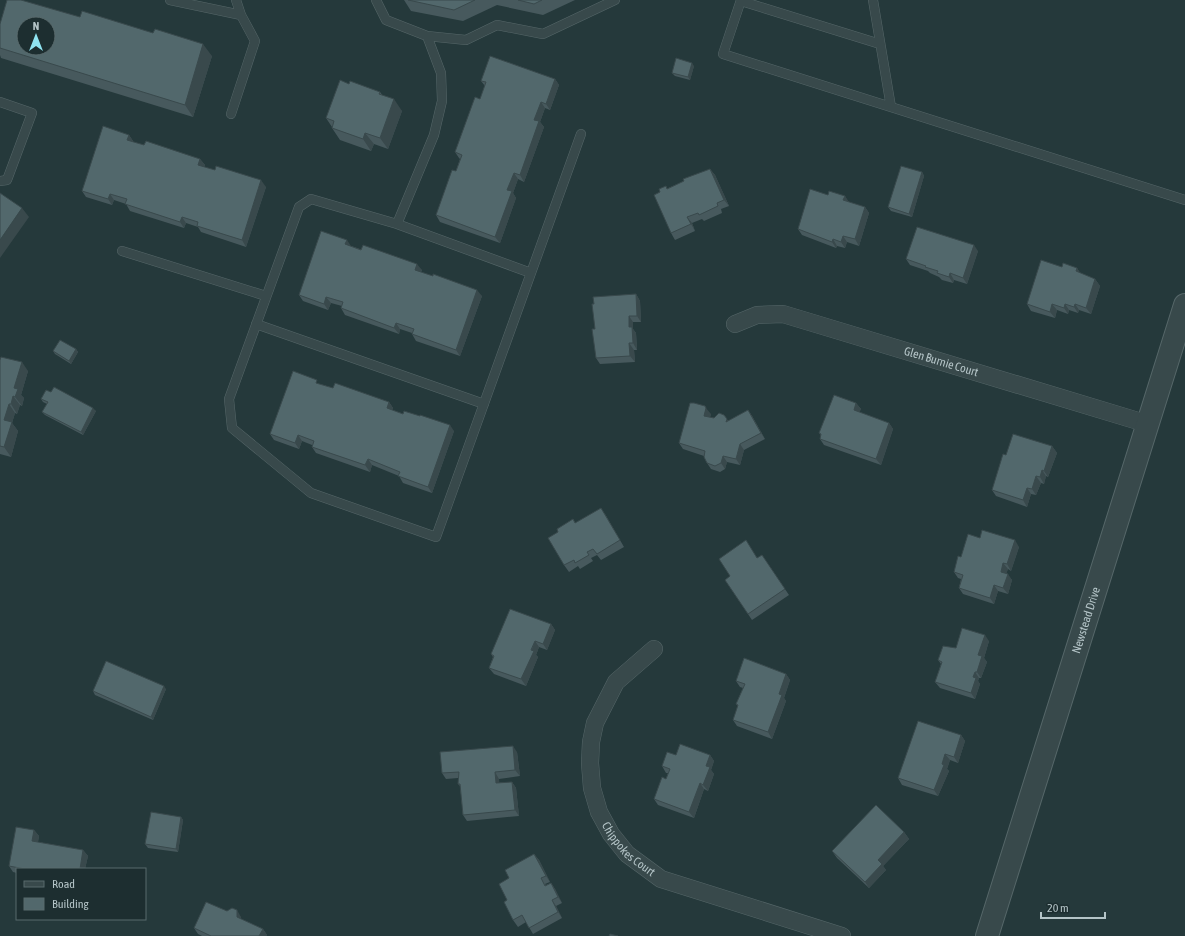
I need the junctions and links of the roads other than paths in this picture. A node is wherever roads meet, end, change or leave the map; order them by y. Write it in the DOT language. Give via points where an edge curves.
graph roads {
  1 [pos="170,0"];
  2 [pos="236,0"];
  3 [pos="376,0"];
  4 [pos="615,0"];
  5 [pos="873,0"];
  6 [pos="741,1"];
  7 [pos="241,15"];
  8 [pos="427,36"];
  9 [pos="880,44"];
  10 [pos="0,102"];
  11 [pos="891,107"];
  12 [pos="231,114"];
  13 [pos="581,134"];
  14 [pos="0,181"];
  15 [pos="1185,200"];
  16 [pos="397,224"];
  17 [pos="122,251"];
  18 [pos="531,273"];
  19 [pos="266,296"];
  20 [pos="1185,305"];
  21 [pos="256,324"];
  22 [pos="735,324"];
  23 [pos="484,404"];
  24 [pos="1148,424"];
  25 [pos="654,649"];
  26 [pos="842,936"];
  27 [pos="987,936"];
  1 -- 7 [label="lane"];
  2 -- 7 [label="lane"];
  3 -- 8 [label="lane" via="386,20"];
  4 -- 8 [label="lane" via="543,34 497,25 466,40"];
  5 -- 9 [label="lane"];
  6 -- 9 [label="lane"];
  6 -- 11 [label="lane" via="724,54"];
  7 -- 12 [label="lane" via="255,41"];
  8 -- 16 [label="lane" via="441,73 442,101 434,135"];
  9 -- 11 [label="lane"];
  10 -- 14 [label="lane" via="32,113 7,180"];
  11 -- 15 [label="lane"];
  13 -- 18 [label="lane"];
  16 -- 18 [label="lane"];
  16 -- 19 [label="lane" via="311,199 299,207"];
  17 -- 19 [label="lane"];
  18 -- 23 [label="lane"];
  19 -- 21 [label="lane"];
  20 -- 24 [label="street, Newstead Drive"];
  21 -- 23 [label="lane"];
  21 -- 23 [label="lane" via="229,399 232,428 311,493 436,537"];
  22 -- 24 [label="street, Glen Burnie Court" via="757,315 783,314"];
  24 -- 27 [label="street, Newstead Drive"];
  25 -- 26 [label="street, Chippokes Court" via="616,682 596,723 591,742 592,788 599,812 611,834 626,854 661,879"];
}
